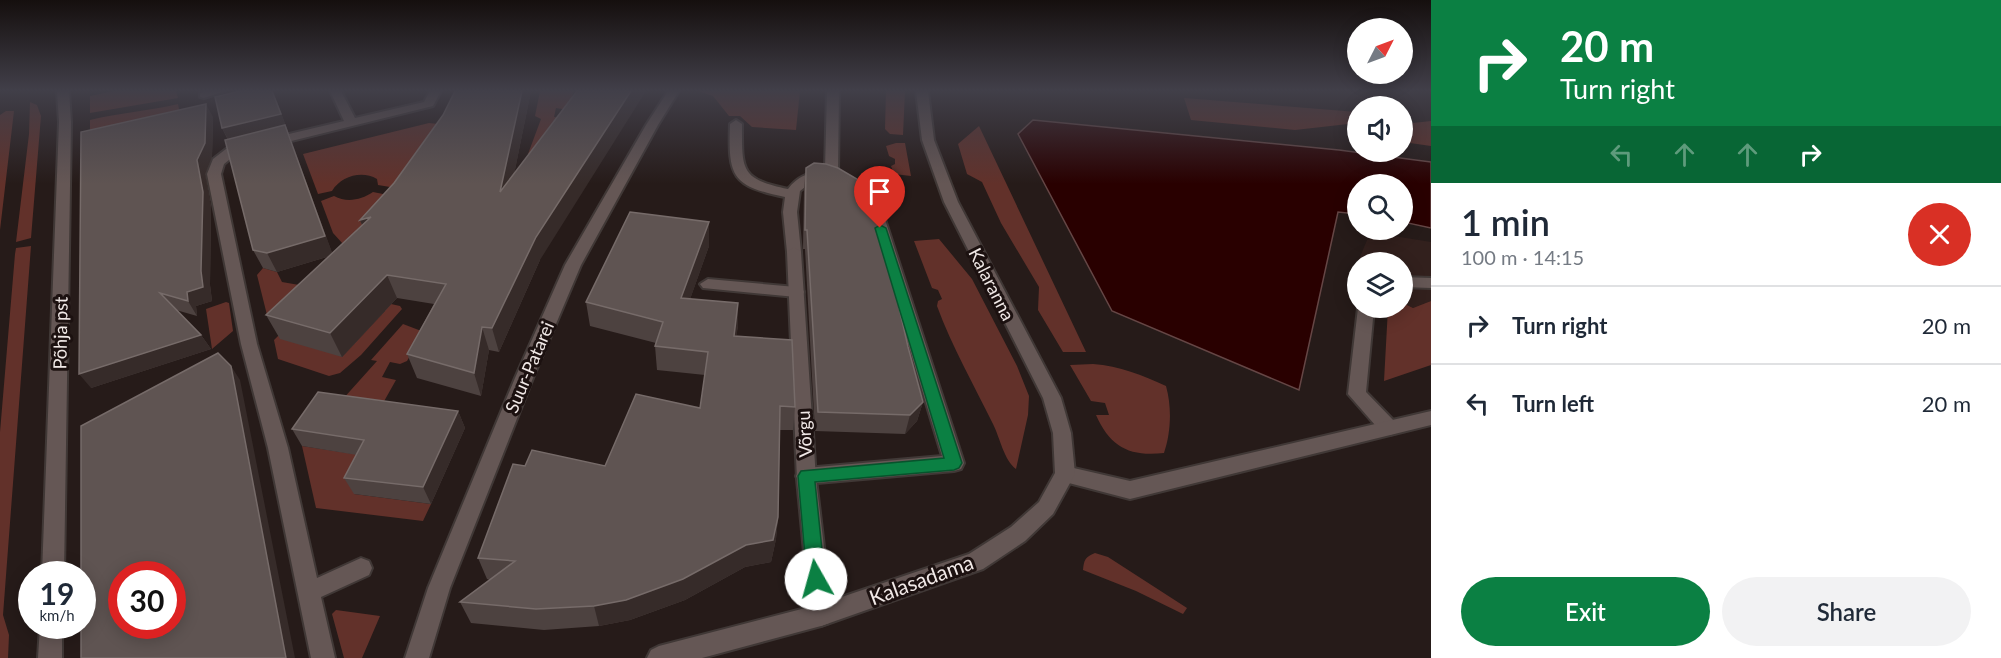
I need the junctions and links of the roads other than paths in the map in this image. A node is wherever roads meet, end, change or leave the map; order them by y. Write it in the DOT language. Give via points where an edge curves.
graph roads {
  1 [pos="65,122"];
  2 [pos="351,122"];
  3 [pos="654,122"];
  4 [pos="832,122"];
  5 [pos="926,122"];
  6 [pos="736,124"];
  7 [pos="831,174"];
  8 [pos="790,194"];
  9 [pos="1413,282"];
  10 [pos="1431,283"];
  11 [pos="708,284"];
  12 [pos="796,292"];
  13 [pos="1365,318"];
  14 [pos="1431,418"];
  15 [pos="1389,428"];
  16 [pos="1065,474"];
  17 [pos="806,476"];
  18 [pos="53,561"];
  19 [pos="361,568"];
  20 [pos="309,592"];
  21 [pos="821,615"];
  22 [pos="51,639"];
  23 [pos="50,658"];
  24 [pos="323,658"];
  25 [pos="417,658"];
  26 [pos="660,658"];
  1 -- 18 [label="street, Põhja pst"];
  2 -- 20 [label="street" via="231,152 218,162 214,174 249,344 278,448"];
  3 -- 25 [label="street, Suur-Patarei" via="573,265 439,588"];
  4 -- 7 [label="street"];
  5 -- 16 [label="street, Kalaranna" via="928,140 951,202 1052,398 1062,433"];
  6 -- 8 [label="street" via="739,170 750,183"];
  7 -- 8 [label="street" via="805,178"];
  7 -- 17 [label="street" via="853,185 874,207 954,463"];
  8 -- 12 [label="street, Võrgu"];
  9 -- 10 [label="street"];
  11 -- 12 [label="street"];
  12 -- 17 [label="street, Võrgu"];
  13 -- 15 [label="street" via="1357,394"];
  14 -- 15 [label="street"];
  15 -- 16 [label="street" via="1130,490"];
  16 -- 21 [label="street, Kalasadama" via="1046,508 1018,534 975,562"];
  17 -- 21 [label="street, Võrgu"];
  19 -- 20 [label="street"];
  20 -- 24 [label="street"];
  21 -- 26 [label="street, Kalasadama"];
  22 -- 23 [label="street"];
}
